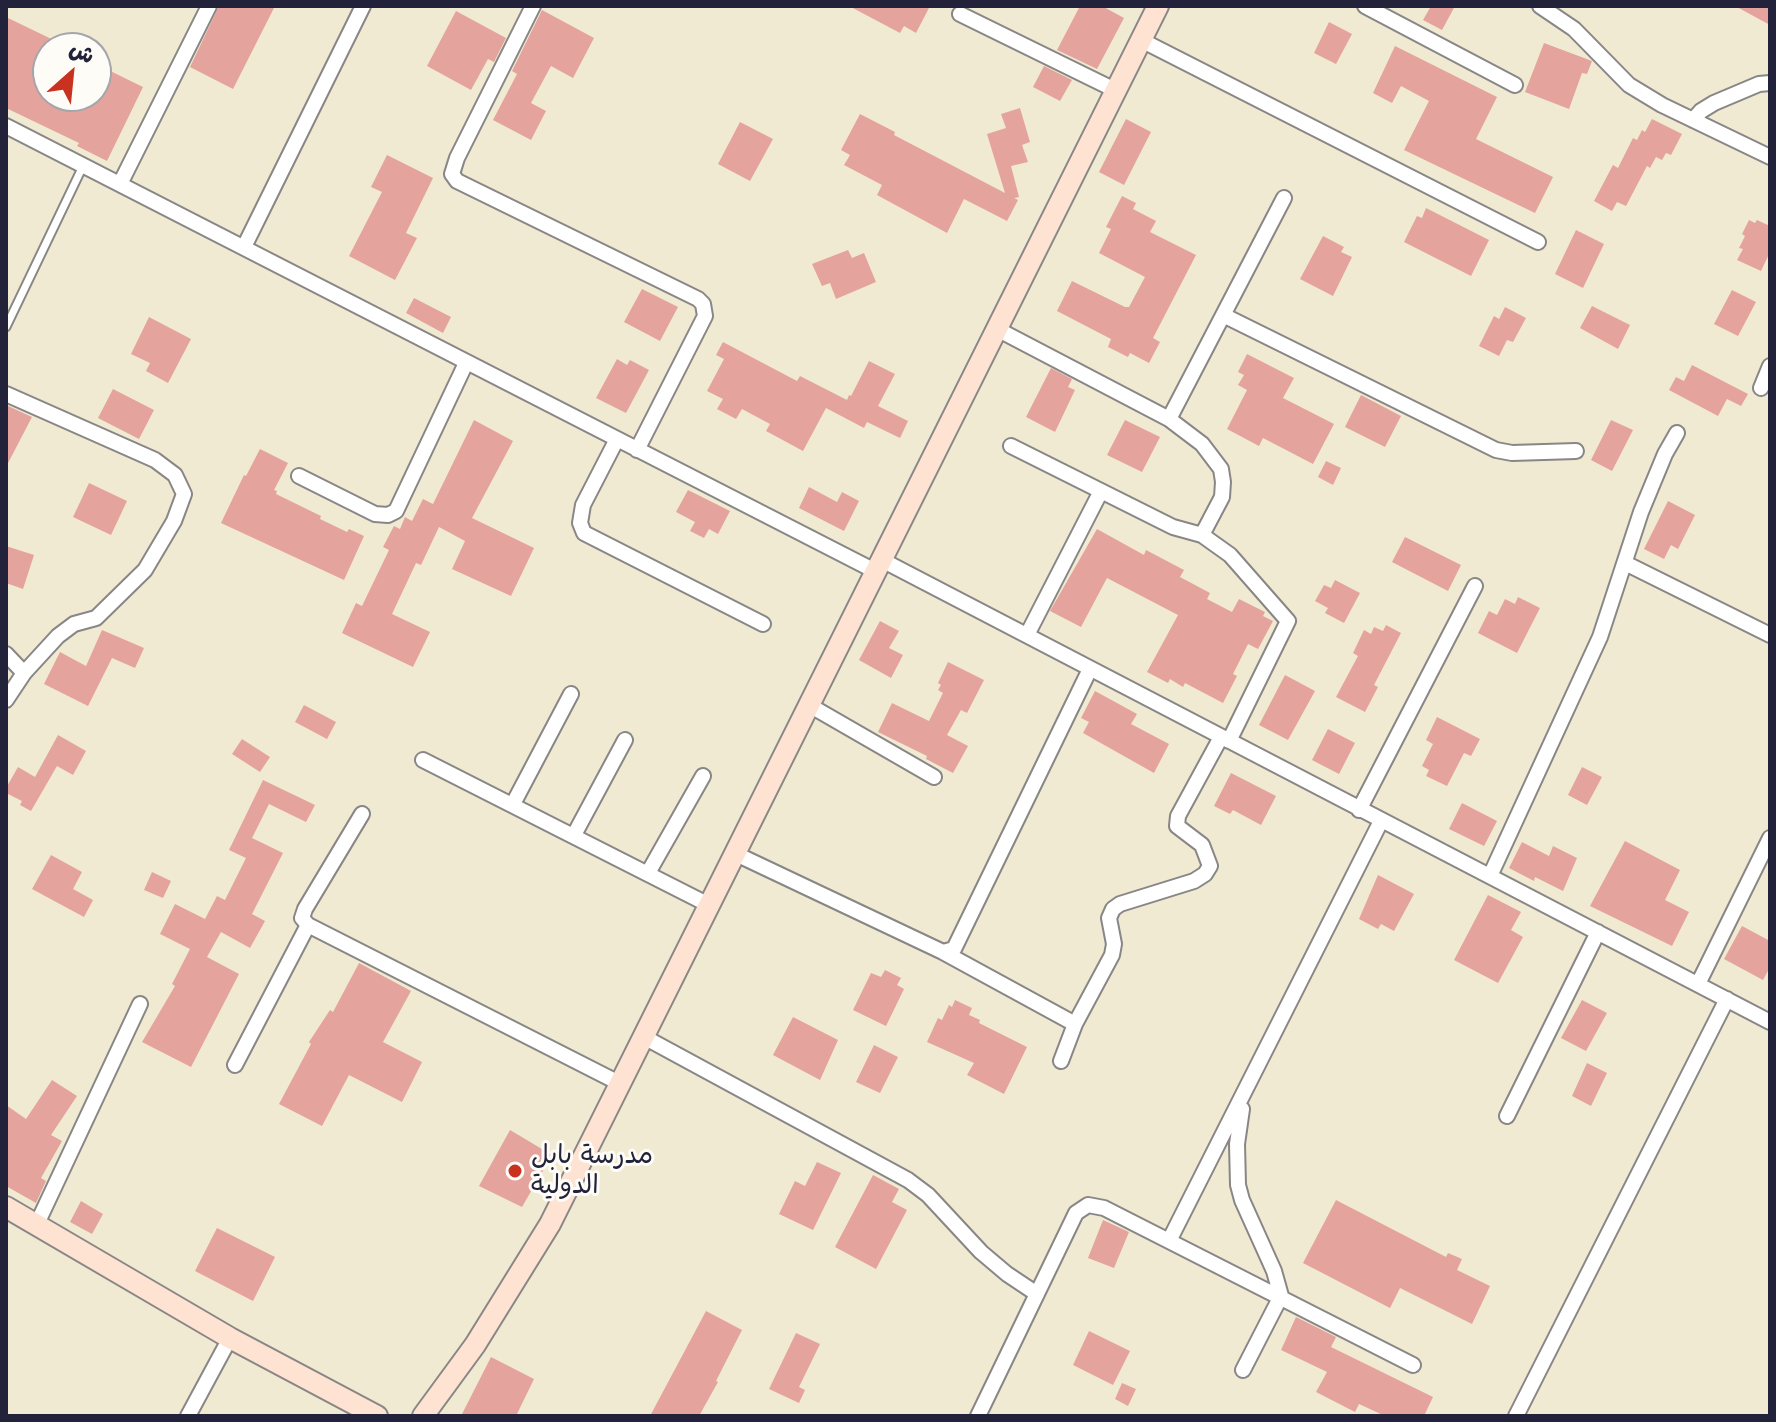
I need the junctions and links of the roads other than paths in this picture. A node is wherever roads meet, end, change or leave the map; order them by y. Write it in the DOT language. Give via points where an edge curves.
graph roads {
  1 [pos="209,6"];
  2 [pos="363,6"];
  3 [pos="533,6"];
  4 [pos="1157,6"];
  5 [pos="1365,6"];
  6 [pos="1540,6"];
  7 [pos="960,14"];
  8 [pos="1141,40"];
  9 [pos="1770,83"];
  10 [pos="1515,85"];
  11 [pos="1115,90"];
  12 [pos="1693,120"];
  13 [pos="6,126"];
  14 [pos="1770,157"];
  15 [pos="83,166"];
  16 [pos="120,184"];
  17 [pos="1284,198"];
  18 [pos="1538,242"];
  19 [pos="244,247"];
  20 [pos="1223,315"];
  21 [pos="6,327"];
  22 [pos="995,328"];
  23 [pos="466,363"];
  24 [pos="1770,366"];
  25 [pos="1761,388"];
  26 [pos="6,394"];
  27 [pos="1169,419"];
  28 [pos="1677,433"];
  29 [pos="617,439"];
  30 [pos="1011,446"];
  31 [pos="637,450"];
  32 [pos="1576,451"];
  33 [pos="299,476"];
  34 [pos="1101,491"];
  35 [pos="1202,535"];
  36 [pos="1625,563"];
  37 [pos="877,565"];
  38 [pos="1475,586"];
  39 [pos="763,624"];
  40 [pos="1027,635"];
  41 [pos="1770,635"];
  42 [pos="6,654"];
  43 [pos="1090,669"];
  44 [pos="24,673"];
  45 [pos="571,694"];
  46 [pos="6,700"];
  47 [pos="809,705"];
  48 [pos="1225,739"];
  49 [pos="625,740"];
  50 [pos="423,760"];
  51 [pos="703,776"];
  52 [pos="934,777"];
  53 [pos="513,804"];
  54 [pos="1359,810"];
  55 [pos="362,814"];
  56 [pos="1381,821"];
  57 [pos="574,835"];
  58 [pos="1770,838"];
  59 [pos="736,854"];
  60 [pos="648,873"];
  61 [pos="1490,876"];
  62 [pos="709,905"];
  63 [pos="308,925"];
  64 [pos="1598,932"];
  65 [pos="943,952"];
  66 [pos="1698,984"];
  67 [pos="1727,999"];
  68 [pos="140,1004"];
  69 [pos="1770,1022"];
  70 [pos="1075,1024"];
  71 [pos="644,1037"];
  72 [pos="1061,1061"];
  73 [pos="235,1065"];
  74 [pos="621,1084"];
  75 [pos="1248,1086"];
  76 [pos="1507,1116"];
  77 [pos="6,1207"];
  78 [pos="36,1226"];
  79 [pos="1169,1241"];
  80 [pos="1037,1294"];
  81 [pos="1281,1296"];
  82 [pos="230,1338"];
  83 [pos="1413,1365"];
  84 [pos="1243,1370"];
  85 [pos="188,1416"];
  86 [pos="377,1416"];
  87 [pos="423,1416"];
  88 [pos="978,1416"];
  89 [pos="1516,1416"];
  1 -- 16 [label="street"];
  2 -- 19 [label="street"];
  3 -- 31 [label="street" via="452,174 703,304 705,316"];
  4 -- 8 [label="main road"];
  5 -- 10 [label="street"];
  6 -- 12 [label="street" via="1574,29 1629,85"];
  7 -- 11 [label="street"];
  8 -- 11 [label="main road"];
  8 -- 18 [label="street"];
  9 -- 12 [label="street" via="1714,103"];
  11 -- 22 [label="main road"];
  12 -- 14 [label="street"];
  13 -- 15 [label="street"];
  15 -- 16 [label="street"];
  15 -- 21 [label="lane"];
  16 -- 19 [label="street"];
  17 -- 20 [label="street"];
  19 -- 23 [label="street"];
  20 -- 27 [label="street"];
  20 -- 32 [label="street" via="1496,450"];
  22 -- 27 [label="street"];
  22 -- 37 [label="main road"];
  23 -- 29 [label="street"];
  23 -- 33 [label="street" via="396,511 375,514"];
  24 -- 25 [label="street"];
  26 -- 44 [label="street" via="155,460 175,475 184,494 145,570 96,618 58,636"];
  27 -- 35 [label="street" via="1202,444 1221,469 1222,497"];
  28 -- 36 [label="street" via="1652,483"];
  29 -- 31 [label="street"];
  29 -- 39 [label="street" via="583,505 584,533"];
  30 -- 34 [label="street"];
  31 -- 37 [label="street"];
  34 -- 35 [label="street" via="1173,527"];
  34 -- 40 [label="street"];
  35 -- 48 [label="street" via="1230,555 1288,621"];
  36 -- 41 [label="street"];
  36 -- 61 [label="street" via="1600,637"];
  37 -- 40 [label="street"];
  37 -- 47 [label="main road"];
  38 -- 54 [label="street"];
  40 -- 43 [label="street"];
  42 -- 44 [label="street"];
  43 -- 48 [label="street"];
  43 -- 65 [label="street" via="960,939 954,949"];
  44 -- 46 [label="street"];
  45 -- 53 [label="street"];
  47 -- 52 [label="street"];
  47 -- 59 [label="main road"];
  48 -- 54 [label="street"];
  48 -- 70 [label="street" via="1178,816 1177,826 1202,845 1210,866 1194,881 1113,909 1112,955"];
  49 -- 57 [label="street"];
  50 -- 53 [label="street"];
  51 -- 60 [label="street"];
  53 -- 57 [label="street"];
  54 -- 56 [label="street"];
  55 -- 63 [label="street" via="305,909 302,918"];
  56 -- 61 [label="street"];
  56 -- 75 [label="street"];
  57 -- 60 [label="street"];
  58 -- 66 [label="street"];
  59 -- 62 [label="main road"];
  59 -- 65 [label="street"];
  60 -- 62 [label="street"];
  61 -- 64 [label="street"];
  62 -- 71 [label="main road"];
  63 -- 73 [label="street"];
  63 -- 74 [label="street"];
  64 -- 66 [label="street"];
  64 -- 76 [label="street"];
  65 -- 70 [label="street"];
  66 -- 67 [label="street"];
  67 -- 69 [label="street"];
  67 -- 89 [label="street"];
  68 -- 78 [label="street"];
  70 -- 72 [label="street"];
  71 -- 74 [label="main road"];
  71 -- 80 [label="street" via="908,1180 981,1252"];
  74 -- 87 [label="main road" via="550,1224 475,1345"];
  75 -- 79 [label="street"];
  75 -- 81 [label="street" via="1239,1123 1238,1185"];
  77 -- 78 [label="main road"];
  78 -- 82 [label="main road"];
  79 -- 80 [label="street" via="1088,1205 1076,1213"];
  79 -- 81 [label="street"];
  80 -- 88 [label="street"];
  81 -- 83 [label="street"];
  81 -- 84 [label="street"];
  82 -- 85 [label="street"];
  82 -- 86 [label="main road"];
}
